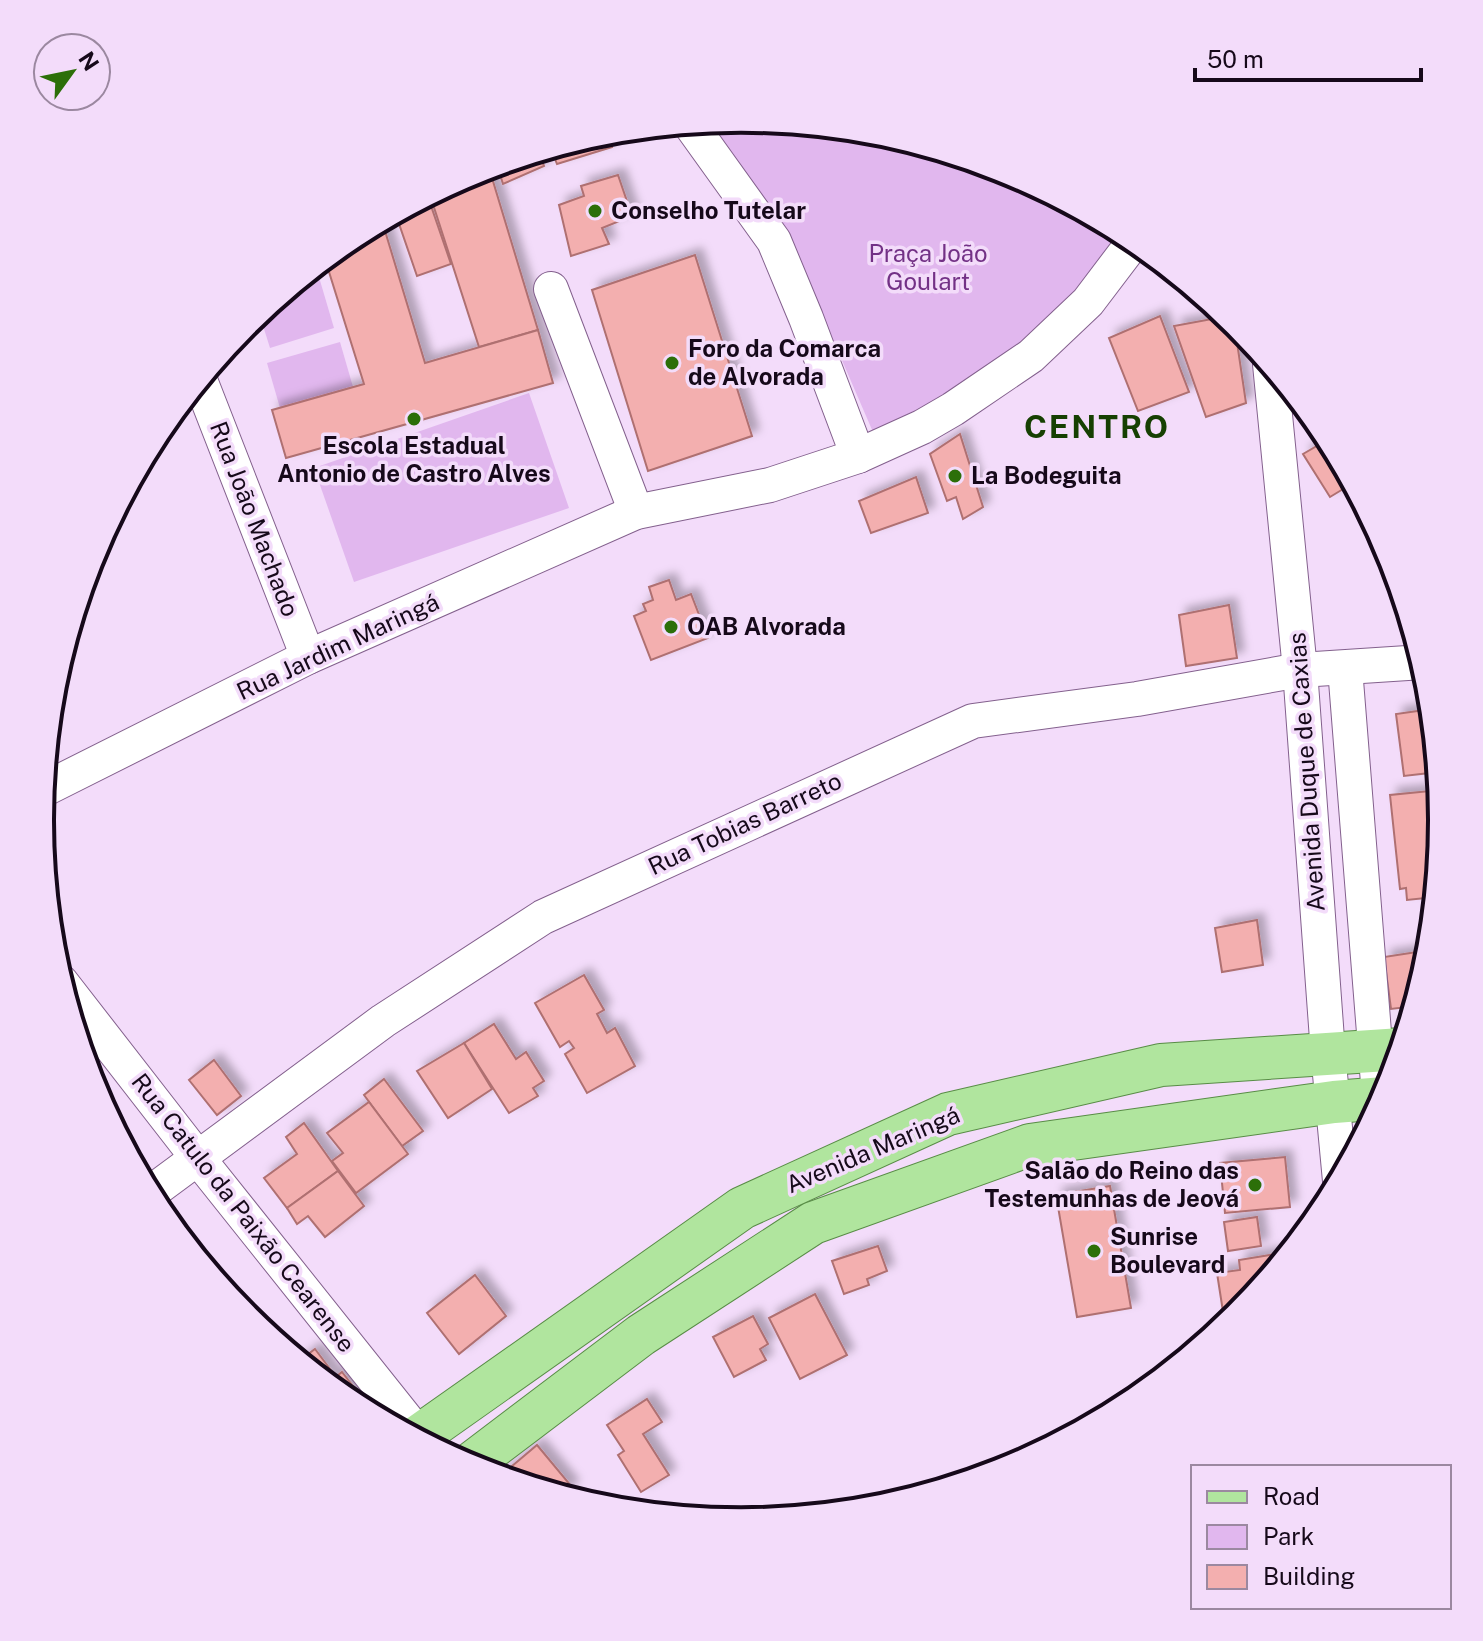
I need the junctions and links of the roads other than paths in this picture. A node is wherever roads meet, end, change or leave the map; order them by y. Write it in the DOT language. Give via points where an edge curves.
graph roads {
  1 [pos="697,134"];
  2 [pos="1126,251"];
  3 [pos="551,289"];
  4 [pos="1278,391"];
  5 [pos="205,392"];
  6 [pos="858,456"];
  7 [pos="636,512"];
  8 [pos="308,657"];
  9 [pos="1411,663"];
  10 [pos="1345,668"];
  11 [pos="1300,670"];
  12 [pos="55,784"];
  13 [pos="79,1006"];
  14 [pos="1388,1050"];
  15 [pos="1328,1053"];
  16 [pos="1369,1101"];
  17 [pos="1334,1102"];
  18 [pos="197,1157"];
  19 [pos="1338,1161"];
  20 [pos="160,1186"];
  21 [pos="406,1420"];
  22 [pos="429,1433"];
  23 [pos="480,1457"];
  1 -- 6 [label="street" via="774,241"];
  2 -- 6 [label="street, Rua Jardim Maringá" via="1088,302 1031,356 922,427"];
  3 -- 7 [label="street"];
  4 -- 11 [label="street, Avenida Duque de Caxias"];
  5 -- 8 [label="street, Rua João Machado"];
  6 -- 7 [label="street, Rua Jardim Maringá" via="770,485"];
  7 -- 8 [label="street, Rua Jardim Maringá"];
  8 -- 12 [label="street, Rua Jardim Maringá"];
  9 -- 10 [label="street, Rua Tobias Barreto"];
  10 -- 11 [label="street, Rua Tobias Barreto"];
  10 -- 14 [label="street, Avenida Duque de Caxias"];
  11 -- 15 [label="street, Avenida Duque de Caxias"];
  11 -- 18 [label="street, Rua Tobias Barreto" via="973,721 543,917 383,1021"];
  13 -- 18 [label="street, Rua Catulo da Paixão Cearense"];
  14 -- 15 [label="main road, Avenida Maringá"];
  15 -- 17 [label="street, Avenida Duque de Caxias"];
  15 -- 22 [label="main road, Avenida Maringá" via="1161,1065 948,1114 742,1208"];
  16 -- 17 [label="main road, Avenida Maringá"];
  17 -- 19 [label="street, Avenida Duque de Caxias"];
  17 -- 23 [label="main road, Avenida Maringá" via="1030,1145 813,1223 641,1335"];
  18 -- 20 [label="street, Rua Tobias Barreto"];
  18 -- 21 [label="street, Rua Catulo da Paixão Cearense"];
}
